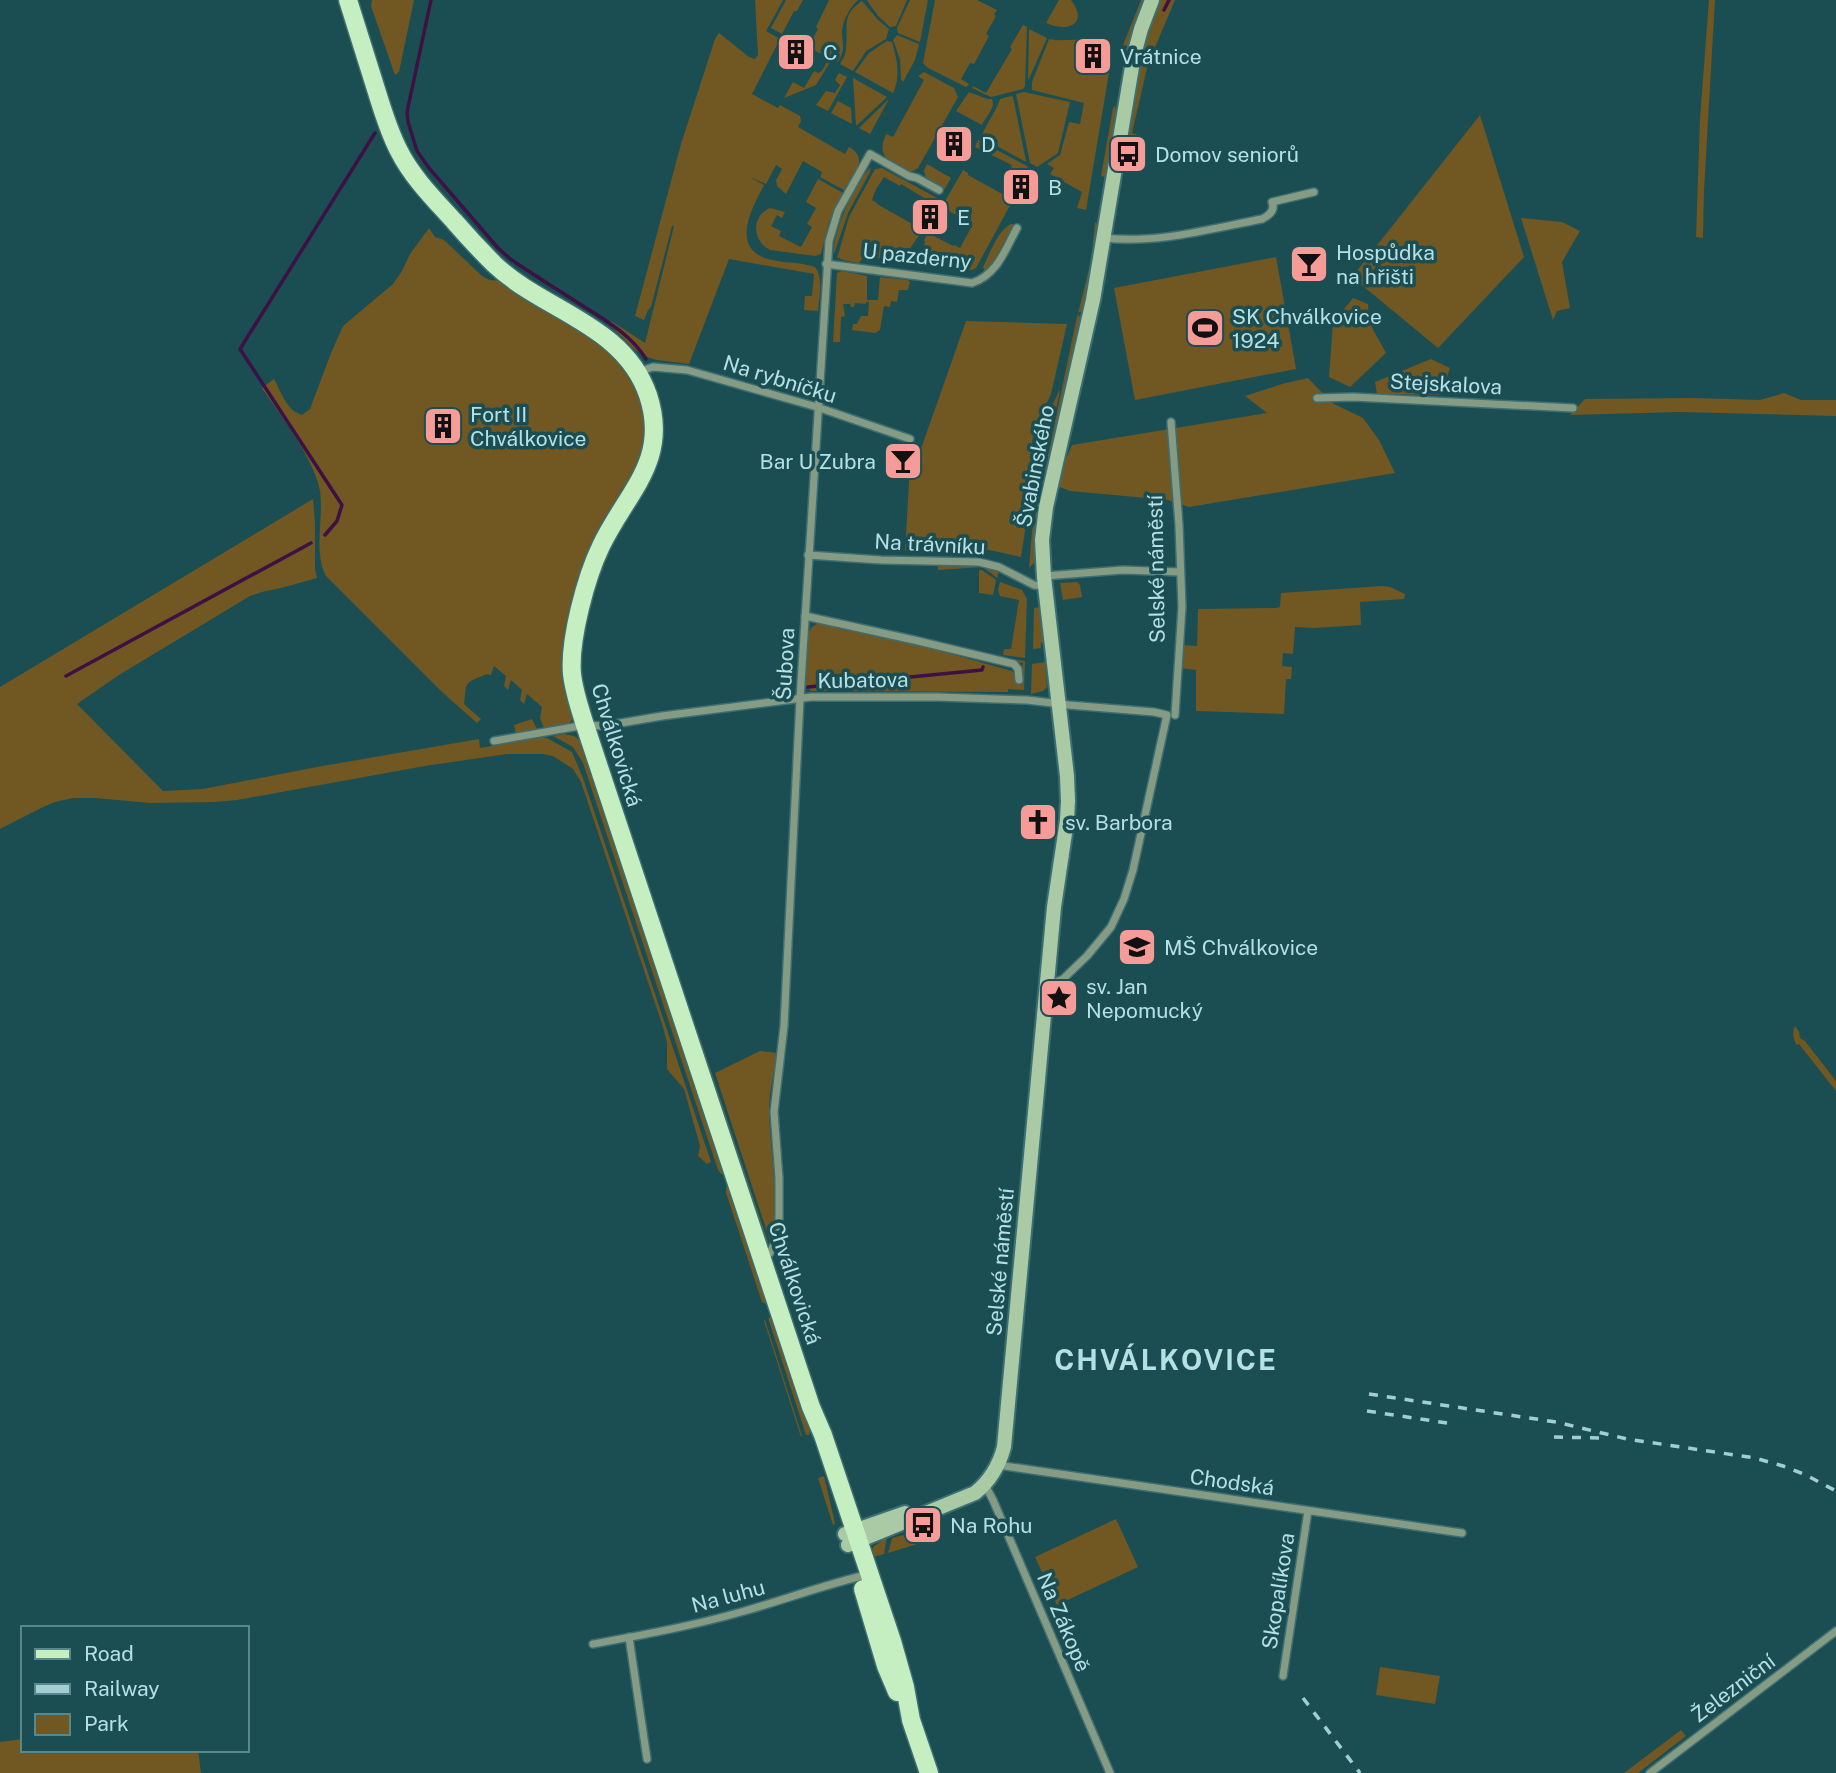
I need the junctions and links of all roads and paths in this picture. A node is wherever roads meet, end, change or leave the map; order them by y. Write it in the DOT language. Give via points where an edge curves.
graph roads {
  1 [pos="348,0"];
  2 [pos="1152,0"];
  3 [pos="939,190"];
  4 [pos="1314,192"];
  5 [pos="1017,228"];
  6 [pos="1104,238"];
  7 [pos="826,264"];
  8 [pos="638,373"];
  9 [pos="1317,398"];
  10 [pos="817,407"];
  11 [pos="1573,408"];
  12 [pos="1171,422"];
  13 [pos="911,439"];
  14 [pos="808,555"];
  15 [pos="1180,572"];
  16 [pos="1044,581"];
  17 [pos="805,616"];
  18 [pos="1019,680"];
  19 [pos="800,699"];
  20 [pos="1058,704"];
  21 [pos="1171,715"];
  22 [pos="585,725"];
  23 [pos="494,741"];
  24 [pos="1046,986"];
  25 [pos="763,1259"];
  26 [pos="998,1465"];
  27 [pos="985,1485"];
  28 [pos="1308,1511"];
  29 [pos="1462,1533"];
  30 [pos="852,1537"];
  31 [pos="864,1576"];
  32 [pos="1836,1631"];
  33 [pos="629,1637"];
  34 [pos="593,1644"];
  35 [pos="1283,1676"];
  36 [pos="647,1759"];
  37 [pos="929,1773"];
  38 [pos="1110,1773"];
  39 [pos="1650,1773"];
  1 -- 8 [label="main road, Chválkovická" via="387,124 412,172 494,264 603,335"];
  2 -- 6 [label="street, Švabinského" via="1134,55"];
  3 -- 7 [label="street, Šubova" via="870,153 838,211"];
  4 -- 6 [label="street" via="1272,202 1271,213 1262,219 1171,236"];
  5 -- 7 [label="street, U pazderny" via="995,268 972,283"];
  6 -- 16 [label="street, Švabinského" via="1046,507"];
  7 -- 10 [label="street, Šubova"];
  8 -- 10 [label="street, Na rybníčku" via="653,367 679,368"];
  8 -- 22 [label="main road, Chválkovická" via="651,406 652,445 640,482 608,532 586,587 572,652 572,674"];
  9 -- 11 [label="street, Stejskalova"];
  10 -- 13 [label="street, Na rybníčku"];
  10 -- 14 [label="street, Šubova"];
  12 -- 15 [label="street, Selské náměstí"];
  14 -- 16 [label="street, Na trávníku" via="979,562 999,566 1034,585"];
  14 -- 17 [label="street, Šubova"];
  15 -- 16 [label="street" via="1123,570"];
  15 -- 21 [label="street, Selské náměstí" via="1182,607"];
  16 -- 20 [label="street, Švabinského"];
  17 -- 18 [label="street, Kubatova" via="1014,664"];
  17 -- 19 [label="street, Šubova"];
  19 -- 20 [label="street, Kubatova" via="938,696"];
  19 -- 22 [label="street, Kubatova"];
  19 -- 25 [label="street, Šubova" via="785,1026 774,1112 779,1224 775,1242"];
  20 -- 21 [label="street, Kubatova"];
  20 -- 24 [label="street, Selské náměstí" via="1068,801"];
  21 -- 24 [label="street, Selské náměstí" via="1124,899 1111,927 1087,956 1063,979"];
  22 -- 23 [label="street, Kubatova"];
  22 -- 25 [label="main road, Chválkovická"];
  24 -- 26 [label="street, Selské náměstí" via="1006,1436"];
  25 -- 30 [label="main road, Chválkovická"];
  26 -- 27 [label="street, Selské náměstí"];
  26 -- 28 [label="street, Chodská"];
  27 -- 30 [label="street, Selské náměstí" via="970,1496 906,1513"];
  27 -- 38 [label="street, Na Zákopě"];
  28 -- 29 [label="street, Chodská"];
  28 -- 35 [label="street, Skopalíkova"];
  30 -- 31 [label="main road, Chválkovická"];
  31 -- 33 [label="street, Na luhu"];
  31 -- 37 [label="main road, Chválkovická" via="895,1651"];
  32 -- 39 [label="street, Železniční"];
  33 -- 34 [label="street, Na luhu"];
  33 -- 36 [label="street"];
}
